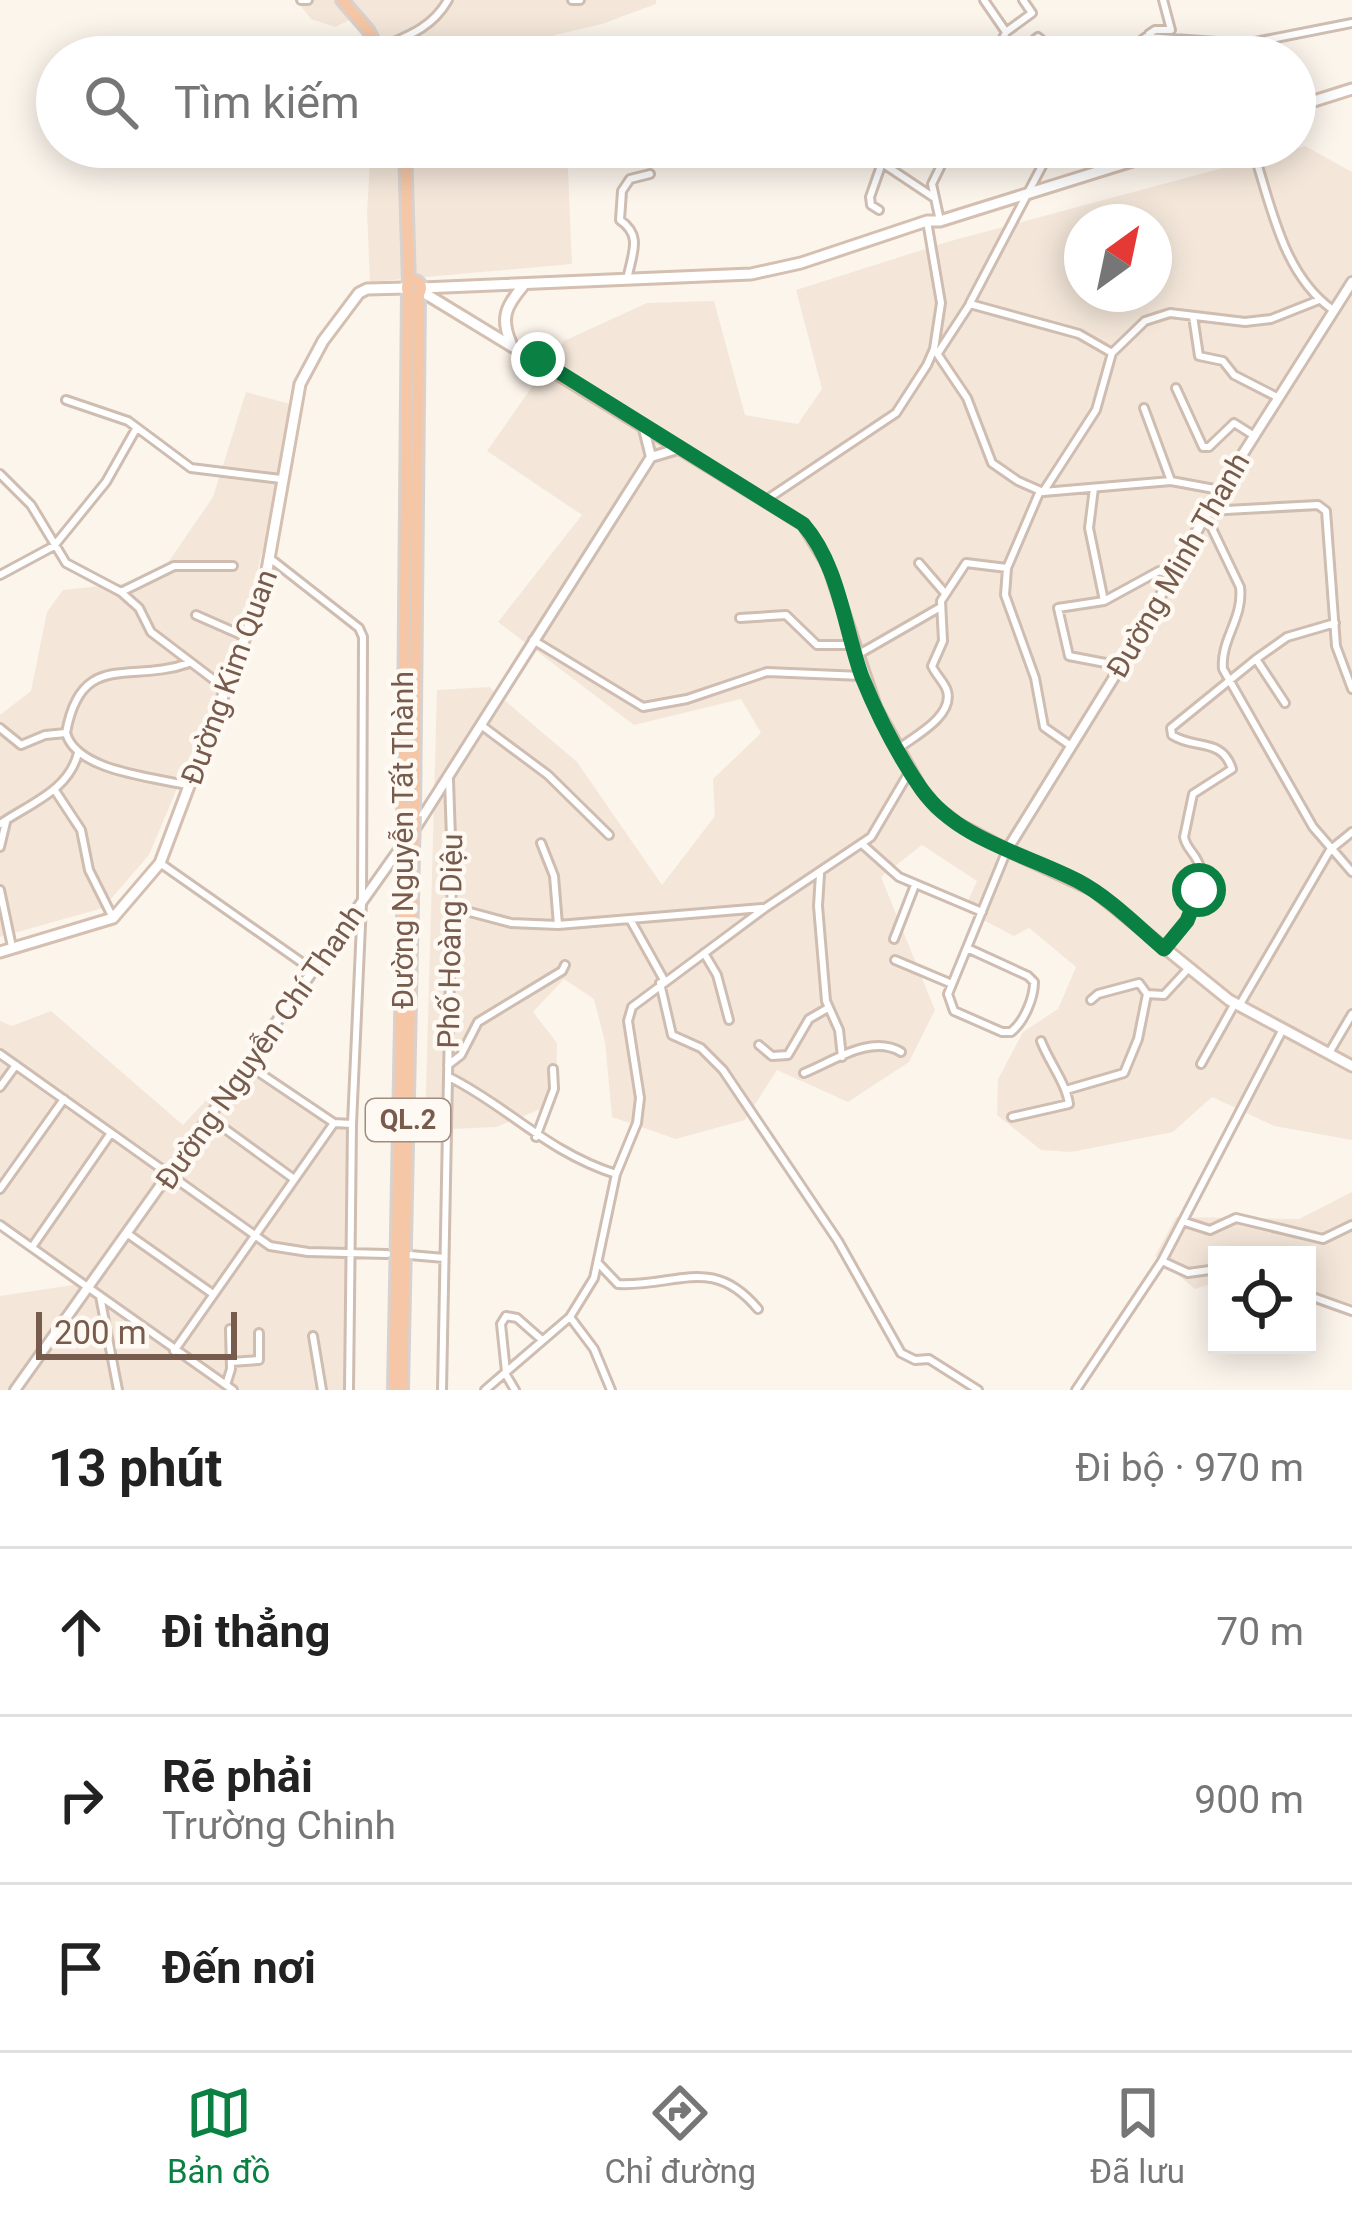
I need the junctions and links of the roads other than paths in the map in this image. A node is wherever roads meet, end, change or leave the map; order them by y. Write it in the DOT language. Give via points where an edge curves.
graph roads {
  1 [pos="342,0"];
  2 [pos="448,0"];
  3 [pos="984,0"];
  4 [pos="1024,0"];
  5 [pos="1163,0"];
  6 [pos="1352,23"];
  7 [pos="1006,32"];
  8 [pos="368,36"];
  9 [pos="410,36"];
  10 [pos="1004,36"];
  11 [pos="1147,36"];
  12 [pos="1286,36"];
  13 [pos="1352,89"];
  14 [pos="1316,100"];
  15 [pos="406,168"];
  16 [pos="880,168"];
  17 [pos="890,168"];
  18 [pos="940,168"];
  19 [pos="1041,168"];
  20 [pos="1110,168"];
  21 [pos="1259,168"];
  22 [pos="650,174"];
  23 [pos="1028,194"];
  24 [pos="933,197"];
  25 [pos="879,210"];
  26 [pos="927,221"];
  27 [pos="940,221"];
  28 [pos="627,280"];
  29 [pos="1352,283"];
  30 [pos="523,286"];
  31 [pos="414,289"];
  32 [pos="1319,300"];
  33 [pos="970,304"];
  34 [pos="1333,310"];
  35 [pos="1192,316"];
  36 [pos="511,343"];
  37 [pos="936,351"];
  38 [pos="1112,353"];
  39 [pos="1176,388"];
  40 [pos="1277,397"];
  41 [pos="66,400"];
  42 [pos="1144,408"];
  43 [pos="640,422"];
  44 [pos="136,429"];
  45 [pos="1253,435"];
  46 [pos="681,448"];
  47 [pos="651,457"];
  48 [pos="0,474"];
  49 [pos="281,479"];
  50 [pos="1171,481"];
  51 [pos="1094,488"];
  52 [pos="1220,490"];
  53 [pos="1041,492"];
  54 [pos="766,500"];
  55 [pos="1207,514"];
  56 [pos="54,546"];
  57 [pos="271,559"];
  58 [pos="919,563"];
  59 [pos="233,566"];
  60 [pos="1007,568"];
  61 [pos="0,575"];
  62 [pos="1173,576"];
  63 [pos="122,592"];
  64 [pos="944,593"];
  65 [pos="1104,601"];
  66 [pos="939,608"];
  67 [pos="196,615"];
  68 [pos="740,617"];
  69 [pos="1335,622"];
  70 [pos="246,637"];
  71 [pos="533,640"];
  72 [pos="854,651"];
  73 [pos="1256,659"];
  74 [pos="189,663"];
  75 [pos="1121,666"];
  76 [pos="862,676"];
  77 [pos="1229,681"];
  78 [pos="226,689"];
  79 [pos="1352,689"];
  80 [pos="1285,703"];
  81 [pos="478,723"];
  82 [pos="0,728"];
  83 [pos="66,734"];
  84 [pos="1071,746"];
  85 [pos="899,748"];
  86 [pos="78,753"];
  87 [pos="911,770"];
  88 [pos="448,780"];
  89 [pos="190,786"];
  90 [pos="54,789"];
  91 [pos="4,821"];
  92 [pos="1352,832"];
  93 [pos="609,835"];
  94 [pos="541,842"];
  95 [pos="862,844"];
  96 [pos="0,848"];
  97 [pos="1007,850"];
  98 [pos="1330,850"];
  99 [pos="160,863"];
  100 [pos="1352,872"];
  101 [pos="820,874"];
  102 [pos="915,885"];
  103 [pos="0,890"];
  104 [pos="362,903"];
  105 [pos="451,908"];
  106 [pos="765,908"];
  107 [pos="982,912"];
  108 [pos="112,918"];
  109 [pos="631,921"];
  110 [pos="558,926"];
  111 [pos="894,939"];
  112 [pos="12,947"];
  113 [pos="967,948"];
  114 [pos="1164,949"];
  115 [pos="0,952"];
  116 [pos="704,952"];
  117 [pos="895,960"];
  118 [pos="565,965"];
  119 [pos="1188,969"];
  120 [pos="314,971"];
  121 [pos="662,982"];
  122 [pos="952,984"];
  123 [pos="1147,994"];
  124 [pos="1091,1000"];
  125 [pos="1237,1005"];
  126 [pos="828,1008"];
  127 [pos="1352,1014"];
  128 [pos="729,1020"];
  129 [pos="1283,1029"];
  130 [pos="1041,1041"];
  131 [pos="759,1045"];
  132 [pos="902,1052"];
  133 [pos="1329,1053"];
  134 [pos="0,1054"];
  135 [pos="842,1057"];
  136 [pos="1201,1064"];
  137 [pos="16,1065"];
  138 [pos="248,1065"];
  139 [pos="448,1065"];
  140 [pos="1352,1066"];
  141 [pos="553,1069"];
  142 [pos="804,1073"];
  143 [pos="447,1076"];
  144 [pos="0,1087"];
  145 [pos="1066,1090"];
  146 [pos="64,1099"];
  147 [pos="1012,1117"];
  148 [pos="210,1118"];
  149 [pos="334,1123"];
  150 [pos="352,1124"];
  151 [pos="111,1133"];
  152 [pos="536,1137"];
  153 [pos="616,1174"];
  154 [pos="170,1175"];
  155 [pos="294,1179"];
  156 [pos="0,1189"];
  157 [pos="1185,1222"];
  158 [pos="0,1225"];
  159 [pos="1352,1225"];
  160 [pos="128,1234"];
  161 [pos="254,1236"];
  162 [pos="32,1247"];
  163 [pos="352,1253"];
  164 [pos="387,1254"];
  165 [pos="410,1255"];
  166 [pos="444,1258"];
  167 [pos="1162,1261"];
  168 [pos="597,1262"];
  169 [pos="1208,1271"];
  170 [pos="88,1288"];
  171 [pos="214,1294"];
  172 [pos="100,1296"];
  173 [pos="1316,1298"];
  174 [pos="758,1309"];
  175 [pos="1352,1311"];
  176 [pos="570,1317"];
  177 [pos="230,1329"];
  178 [pos="259,1333"];
  179 [pos="313,1336"];
  180 [pos="542,1340"];
  181 [pos="174,1351"];
  182 [pos="231,1362"];
  183 [pos="506,1372"];
  184 [pos="229,1388"];
  185 [pos="15,1390"];
  186 [pos="118,1390"];
  187 [pos="322,1390"];
  188 [pos="350,1390"];
  189 [pos="398,1390"];
  190 [pos="442,1390"];
  191 [pos="485,1390"];
  192 [pos="515,1390"];
  193 [pos="611,1390"];
  194 [pos="978,1390"];
  195 [pos="1076,1390"];
  1 -- 8 [label="highway"];
  2 -- 9 [label="street"];
  3 -- 7 [label="street"];
  4 -- 7 [label="street" via="1032,13"];
  5 -- 11 [label="street" via="1171,30"];
  6 -- 12 [label="street"];
  7 -- 10 [label="street"];
  13 -- 14 [label="main road"];
  15 -- 31 [label="highway, QL.2"];
  16 -- 25 [label="street" via="870,197"];
  17 -- 24 [label="street"];
  18 -- 24 [label="street"];
  19 -- 23 [label="street"];
  20 -- 23 [label="main road, Đường Kim Quan"];
  21 -- 32 [label="street" via="1293,267"];
  22 -- 28 [label="street" via="622,190 620,220 634,236"];
  23 -- 27 [label="main road, Đường Kim Quan"];
  23 -- 33 [label="street"];
  24 -- 27 [label="street"];
  26 -- 27 [label="main road, Đường Kim Quan"];
  26 -- 28 [label="main road, Đường Kim Quan" via="751,274"];
  26 -- 37 [label="street" via="941,303"];
  28 -- 30 [label="main road, Đường Kim Quan"];
  29 -- 34 [label="street, Đường Minh Thanh"];
  30 -- 31 [label="main road, Đường Kim Quan"];
  30 -- 36 [label="main road" via="504,318"];
  31 -- 36 [label="main road"];
  31 -- 49 [label="main road, Đường Kim Quan" via="363,291 323,341 300,384"];
  31 -- 189 [label="highway, Đường Nguyễn Tất Thành / QL.2, bridge"];
  31 -- 189 [label="highway, Đường Nguyễn Tất Thành / QL.2, bridge" via="414,816"];
  32 -- 34 [label="street"];
  32 -- 35 [label="street" via="1271,319"];
  33 -- 37 [label="street"];
  33 -- 38 [label="street" via="1079,334"];
  34 -- 40 [label="street, Đường Minh Thanh"];
  35 -- 38 [label="street" via="1145,321"];
  35 -- 40 [label="street" via="1198,356 1223,361"];
  36 -- 43 [label="main road"];
  37 -- 53 [label="street" via="976,414 992,463"];
  37 -- 54 [label="street" via="896,413"];
  38 -- 53 [label="street" via="1096,410"];
  39 -- 45 [label="street" via="1203,447 1234,423"];
  40 -- 45 [label="street, Đường Minh Thanh"];
  41 -- 44 [label="street"];
  42 -- 50 [label="street"];
  43 -- 46 [label="main road"];
  43 -- 47 [label="street"];
  44 -- 49 [label="street" via="191,469"];
  44 -- 56 [label="street"];
  45 -- 52 [label="street, Đường Minh Thanh"];
  46 -- 47 [label="street"];
  46 -- 54 [label="main road"];
  47 -- 71 [label="street, Đường Nguyễn Chí Thanh"];
  48 -- 56 [label="street" via="31,505"];
  49 -- 57 [label="main road, Đường Kim Quan"];
  50 -- 51 [label="street"];
  50 -- 52 [label="street"];
  51 -- 53 [label="street"];
  51 -- 65 [label="street" via="1089,528"];
  52 -- 55 [label="street, Đường Minh Thanh"];
  53 -- 60 [label="street"];
  54 -- 72 [label="main road" via="812,535"];
  55 -- 62 [label="street, Đường Minh Thanh"];
  55 -- 69 [label="street" via="1324,508"];
  55 -- 77 [label="street" via="1240,587 1241,608 1221,661"];
  56 -- 61 [label="street"];
  56 -- 63 [label="street" via="66,563"];
  57 -- 70 [label="main road, Đường Kim Quan"];
  57 -- 104 [label="street" via="362,633"];
  58 -- 64 [label="street"];
  59 -- 63 [label="street" via="174,566"];
  60 -- 64 [label="street" via="966,563"];
  60 -- 84 [label="street" via="1006,605 1044,727"];
  62 -- 65 [label="street" via="1159,571"];
  62 -- 75 [label="street, Đường Minh Thanh"];
  63 -- 74 [label="street" via="151,632"];
  64 -- 66 [label="street"];
  65 -- 75 [label="street" via="1059,606 1067,653"];
  66 -- 72 [label="street"];
  66 -- 85 [label="street" via="943,640 932,666 946,702 936,721"];
  67 -- 70 [label="street"];
  68 -- 72 [label="street" via="786,615 817,646"];
  69 -- 73 [label="street" via="1287,637"];
  69 -- 79 [label="street"];
  70 -- 78 [label="main road, Đường Kim Quan"];
  71 -- 76 [label="street" via="643,707 767,672"];
  71 -- 81 [label="street, Đường Nguyễn Chí Thanh"];
  72 -- 76 [label="main road"];
  73 -- 77 [label="street"];
  73 -- 80 [label="street"];
  74 -- 78 [label="street"];
  74 -- 83 [label="street" via="104,674 74,702"];
  75 -- 84 [label="street, Đường Minh Thanh"];
  76 -- 85 [label="main road"];
  77 -- 98 [label="street"];
  77 -- 114 [label="street" via="1171,728 1180,740 1217,747 1232,769 1193,794 1184,836 1200,870 1198,896"];
  78 -- 89 [label="main road, Đường Kim Quan"];
  81 -- 88 [label="street, Đường Nguyễn Chí Thanh"];
  81 -- 93 [label="street" via="531,760"];
  82 -- 83 [label="street" via="21,745"];
  83 -- 86 [label="street"];
  84 -- 97 [label="street, Đường Minh Thanh"];
  85 -- 87 [label="main road"];
  86 -- 89 [label="street"];
  86 -- 90 [label="street" via="71,777"];
  87 -- 95 [label="street"];
  87 -- 97 [label="main road" via="937,807"];
  88 -- 104 [label="street, Đường Nguyễn Chí Thanh"];
  88 -- 105 [label="street, Phố Hoàng Diệu"];
  89 -- 99 [label="main road, Đường Kim Quan"];
  90 -- 91 [label="street"];
  90 -- 108 [label="street" via="81,830 89,871"];
  91 -- 96 [label="street"];
  92 -- 98 [label="street"];
  94 -- 110 [label="street"];
  95 -- 101 [label="street"];
  95 -- 102 [label="street"];
  97 -- 107 [label="street"];
  97 -- 114 [label="main road" via="1093,890"];
  98 -- 100 [label="street"];
  98 -- 125 [label="street"];
  99 -- 108 [label="main road, Đường Kim Quan"];
  99 -- 120 [label="street"];
  101 -- 106 [label="street"];
  101 -- 126 [label="street"];
  102 -- 107 [label="street"];
  102 -- 111 [label="street"];
  103 -- 112 [label="street"];
  104 -- 120 [label="street, Đường Nguyễn Chí Thanh"];
  104 -- 150 [label="street"];
  105 -- 110 [label="street"];
  105 -- 139 [label="street, Phố Hoàng Diệu"];
  106 -- 109 [label="street"];
  106 -- 116 [label="street"];
  107 -- 113 [label="street"];
  108 -- 112 [label="main road"];
  109 -- 110 [label="street"];
  109 -- 121 [label="street"];
  112 -- 115 [label="main road"];
  113 -- 122 [label="street"];
  113 -- 122 [label="street" via="1030,978 1032,996 1017,1028 1006,1033 954,1011"];
  114 -- 119 [label="main road"];
  116 -- 121 [label="street"];
  116 -- 128 [label="street"];
  117 -- 122 [label="street"];
  118 -- 139 [label="street" via="478,1022"];
  119 -- 123 [label="street" via="1164,995"];
  119 -- 125 [label="main road"];
  120 -- 138 [label="street, Đường Nguyễn Chí Thanh"];
  121 -- 153 [label="street" via="629,1013 640,1098"];
  121 -- 194 [label="street" via="671,1035 724,1070 908,1359 928,1360"];
  123 -- 124 [label="street" via="1139,983"];
  123 -- 145 [label="street" via="1124,1073"];
  125 -- 129 [label="main road"];
  125 -- 136 [label="street"];
  126 -- 131 [label="street" via="809,1019 788,1055 772,1056"];
  126 -- 135 [label="street"];
  127 -- 133 [label="street"];
  129 -- 133 [label="main road"];
  129 -- 157 [label="street"];
  130 -- 145 [label="street"];
  132 -- 135 [label="street" via="876,1044"];
  133 -- 140 [label="main road"];
  134 -- 137 [label="street"];
  135 -- 142 [label="street"];
  137 -- 144 [label="street"];
  137 -- 146 [label="street"];
  138 -- 148 [label="street, Đường Nguyễn Chí Thanh"];
  138 -- 149 [label="street"];
  139 -- 143 [label="street, Phố Hoàng Diệu"];
  141 -- 152 [label="street"];
  143 -- 152 [label="street"];
  143 -- 166 [label="street, Phố Hoàng Diệu"];
  145 -- 147 [label="street" via="1067,1105"];
  146 -- 151 [label="street"];
  146 -- 156 [label="street"];
  148 -- 154 [label="street, Đường Nguyễn Chí Thanh"];
  148 -- 155 [label="street"];
  149 -- 150 [label="street"];
  149 -- 155 [label="street"];
  150 -- 163 [label="street"];
  151 -- 154 [label="street"];
  151 -- 162 [label="street"];
  152 -- 153 [label="street"];
  153 -- 168 [label="street"];
  154 -- 160 [label="street, Đường Nguyễn Chí Thanh"];
  154 -- 161 [label="street"];
  155 -- 161 [label="street"];
  157 -- 159 [label="street" via="1210,1230 1236,1218 1323,1240"];
  157 -- 167 [label="street"];
  158 -- 162 [label="street"];
  160 -- 170 [label="street, Đường Nguyễn Chí Thanh"];
  160 -- 171 [label="street"];
  161 -- 163 [label="street" via="285,1250"];
  161 -- 171 [label="street"];
  162 -- 170 [label="street"];
  163 -- 164 [label="street"];
  163 -- 188 [label="street"];
  165 -- 166 [label="street"];
  166 -- 190 [label="street, Phố Hoàng Diệu"];
  167 -- 169 [label="street" via="1188,1273"];
  167 -- 195 [label="street"];
  168 -- 174 [label="street" via="618,1284 708,1274"];
  168 -- 176 [label="street"];
  170 -- 172 [label="street"];
  170 -- 185 [label="street, Đường Nguyễn Chí Thanh"];
  171 -- 181 [label="street"];
  172 -- 181 [label="street"];
  172 -- 186 [label="street"];
  173 -- 175 [label="street"];
  176 -- 180 [label="street"];
  176 -- 193 [label="street"];
  177 -- 182 [label="street"];
  178 -- 182 [label="street" via="260,1360"];
  179 -- 187 [label="street"];
  180 -- 183 [label="street"];
  180 -- 183 [label="street" via="506,1316"];
  181 -- 184 [label="street"];
  182 -- 184 [label="street"];
  183 -- 191 [label="street"];
  183 -- 192 [label="street"];
}
